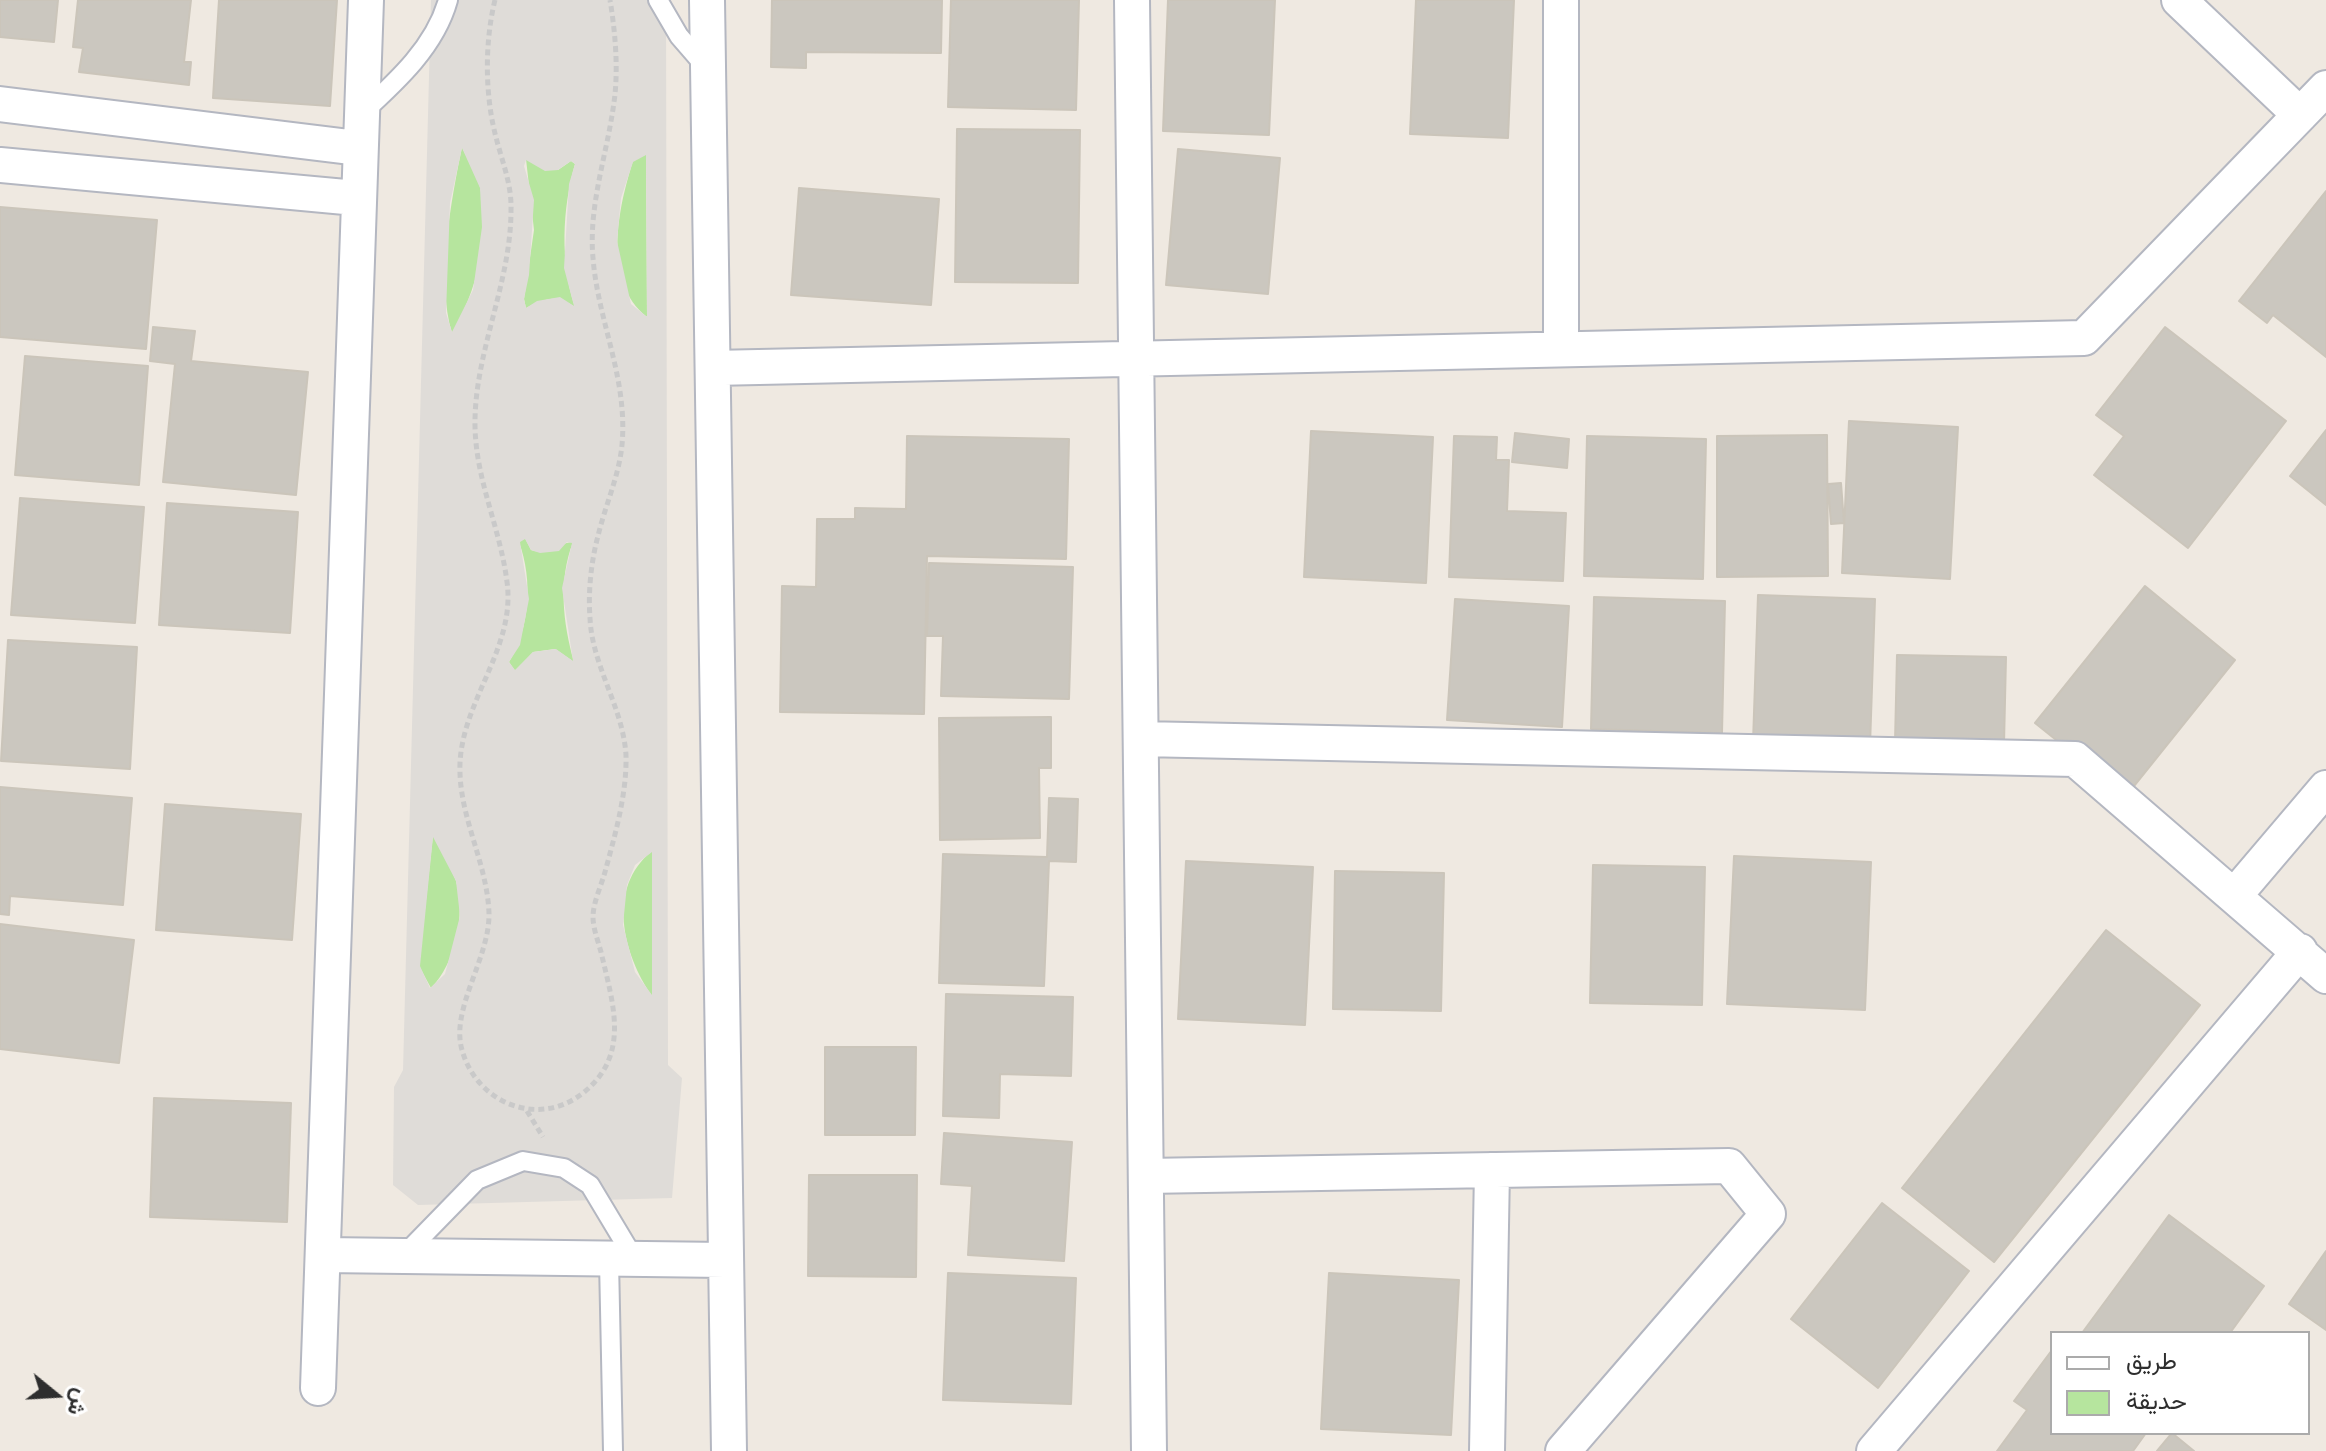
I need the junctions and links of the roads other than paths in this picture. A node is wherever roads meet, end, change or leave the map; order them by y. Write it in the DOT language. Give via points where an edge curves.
graph roads {
  1 [pos="366,0"];
  2 [pos="448,0"];
  3 [pos="658,0"];
  4 [pos="707,0"];
  5 [pos="1132,0"];
  6 [pos="1561,0"];
  7 [pos="2179,0"];
  8 [pos="708,68"];
  9 [pos="2326,88"];
  10 [pos="0,104"];
  11 [pos="2300,115"];
  12 [pos="359,132"];
  13 [pos="0,165"];
  14 [pos="356,198"];
  15 [pos="1561,349"];
  16 [pos="1136,358"];
  17 [pos="713,368"];
  18 [pos="1141,739"];
  19 [pos="2326,788"];
  20 [pos="2235,895"];
  21 [pos="2300,951"];
  22 [pos="2326,976"];
  23 [pos="1492,1170"];
  24 [pos="1146,1176"];
  25 [pos="324,1255"];
  26 [pos="402,1257"];
  27 [pos="622,1260"];
  28 [pos="725,1260"];
  29 [pos="318,1388"];
  30 [pos="613,1451"];
  31 [pos="729,1451"];
  32 [pos="1149,1451"];
  33 [pos="1487,1451"];
  34 [pos="1563,1451"];
  35 [pos="1874,1451"];
  1 -- 12 [label="street"];
  2 -- 12 [label="lane" via="442,21"];
  3 -- 8 [label="lane" via="679,36"];
  4 -- 8 [label="street"];
  5 -- 16 [label="street"];
  6 -- 15 [label="street"];
  7 -- 11 [label="street"];
  8 -- 17 [label="street"];
  9 -- 11 [label="street"];
  10 -- 12 [label="street"];
  11 -- 15 [label="street" via="2084,338"];
  12 -- 14 [label="street"];
  13 -- 14 [label="street"];
  14 -- 25 [label="street"];
  15 -- 16 [label="street"];
  16 -- 17 [label="street"];
  16 -- 18 [label="street"];
  17 -- 28 [label="street"];
  18 -- 20 [label="street" via="2075,759"];
  18 -- 24 [label="street"];
  19 -- 20 [label="street"];
  20 -- 21 [label="street"];
  21 -- 22 [label="street"];
  21 -- 35 [label="street"];
  23 -- 24 [label="street"];
  23 -- 33 [label="street"];
  23 -- 34 [label="street" via="1729,1166 1768,1214"];
  24 -- 32 [label="street"];
  25 -- 26 [label="street"];
  25 -- 29 [label="street"];
  26 -- 27 [label="street"];
  26 -- 27 [label="lane" via="477,1180 523,1161 564,1168 590,1185"];
  27 -- 28 [label="street"];
  27 -- 30 [label="lane"];
  28 -- 31 [label="street"];
}
